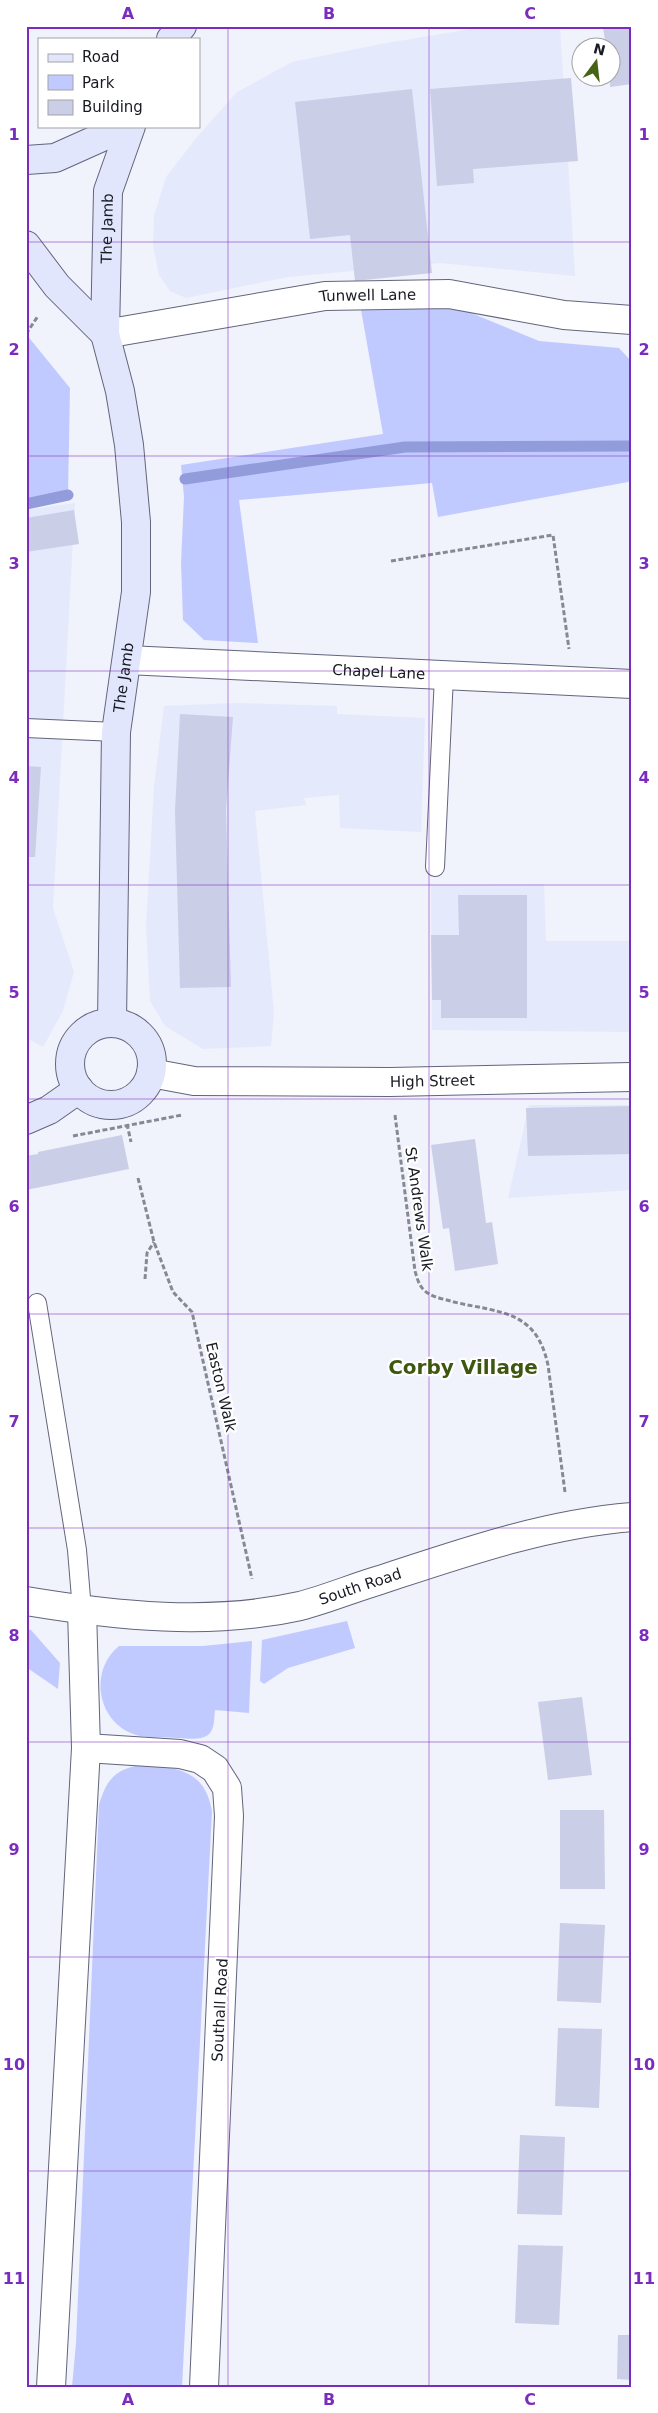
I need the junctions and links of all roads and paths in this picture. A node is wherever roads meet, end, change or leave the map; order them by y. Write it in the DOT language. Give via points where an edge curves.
graph roads {
  1 [pos="182,26"];
  2 [pos="171,38"];
  3 [pos="112,128"];
  4 [pos="130,128"];
  5 [pos="26,160"];
  6 [pos="26,245"];
  7 [pos="632,320"];
  8 [pos="105,334"];
  9 [pos="391,561"];
  10 [pos="127,660"];
  11 [pos="444,676"];
  12 [pos="573,682"];
  13 [pos="632,684"];
  14 [pos="26,728"];
  15 [pos="116,732"];
  16 [pos="435,867"];
  17 [pos="112,1023"];
  18 [pos="150,1073"];
  19 [pos="632,1077"];
  20 [pos="390,1082"];
  21 [pos="79,1089"];
  22 [pos="191,1113"];
  23 [pos="26,1120"];
  24 [pos="127,1124"];
  25 [pos="72,1136"];
  26 [pos="131,1142"];
  27 [pos="138,1178"];
  28 [pos="154,1242"];
  29 [pos="145,1279"];
  30 [pos="37,1303"];
  31 [pos="569,1524"];
  32 [pos="631,1524"];
  33 [pos="26,1601"];
  34 [pos="82,1610"];
  35 [pos="260,1612"];
  36 [pos="86,1748"];
  37 [pos="51,2387"];
  38 [pos="204,2387"];
  1 -- 2 [label="main road"];
  3 -- 5 [label="main road" via="102,137 55,158"];
  4 -- 8 [label="main road, The Jamb" via="108,191"];
  6 -- 8 [label="main road" via="57,286"];
  7 -- 8 [label="street, Tunwell Lane" via="564,315 449,294 325,296"];
  8 -- 10 [label="main road, The Jamb" via="126,427 136,522 136,592"];
  9 -- 12 [label="path" via="553,535"];
  10 -- 11 [label="street, Chapel Lane"];
  10 -- 15 [label="main road, The Jamb"];
  11 -- 12 [label="street, Chapel Lane"];
  11 -- 16 [label="lane"];
  12 -- 13 [label="street, Chapel Lane"];
  14 -- 15 [label="lane"];
  15 -- 17 [label="main road, The Jamb"];
  17 -- 18 [label="main road" via="134,1030 143,1038 152,1061"];
  17 -- 21 [label="main road" via="99,1025 77,1040 70,1065 72,1078"];
  18 -- 20 [label="street, High Street" via="194,1081"];
  18 -- 21 [label="main road" via="138,1095 114,1105 100,1104"];
  19 -- 20 [label="street, High Street"];
  20 -- 31 [label="path, St Andrews Walk" via="419,1284 426,1292 439,1298 512,1315 528,1324 538,1335 548,1365"];
  21 -- 23 [label="main road" via="49,1110"];
  22 -- 24 [label="path"];
  24 -- 25 [label="path"];
  24 -- 26 [label="path"];
  27 -- 28 [label="path, Easton Walk"];
  28 -- 29 [label="path" via="147,1253"];
  28 -- 35 [label="path, Easton Walk" via="173,1292 192,1312"];
  30 -- 34 [label="lane" via="77,1550"];
  31 -- 32 [label="street, South Road"];
  31 -- 35 [label="street, South Road" via="477,1549 300,1606"];
  33 -- 34 [label="street, South Road"];
  34 -- 35 [label="street, South Road" via="158,1617"];
  34 -- 36 [label="street"];
  36 -- 37 [label="street"];
  36 -- 38 [label="street, Southall Road" via="200,1758 215,1769 227,1788"];
}
